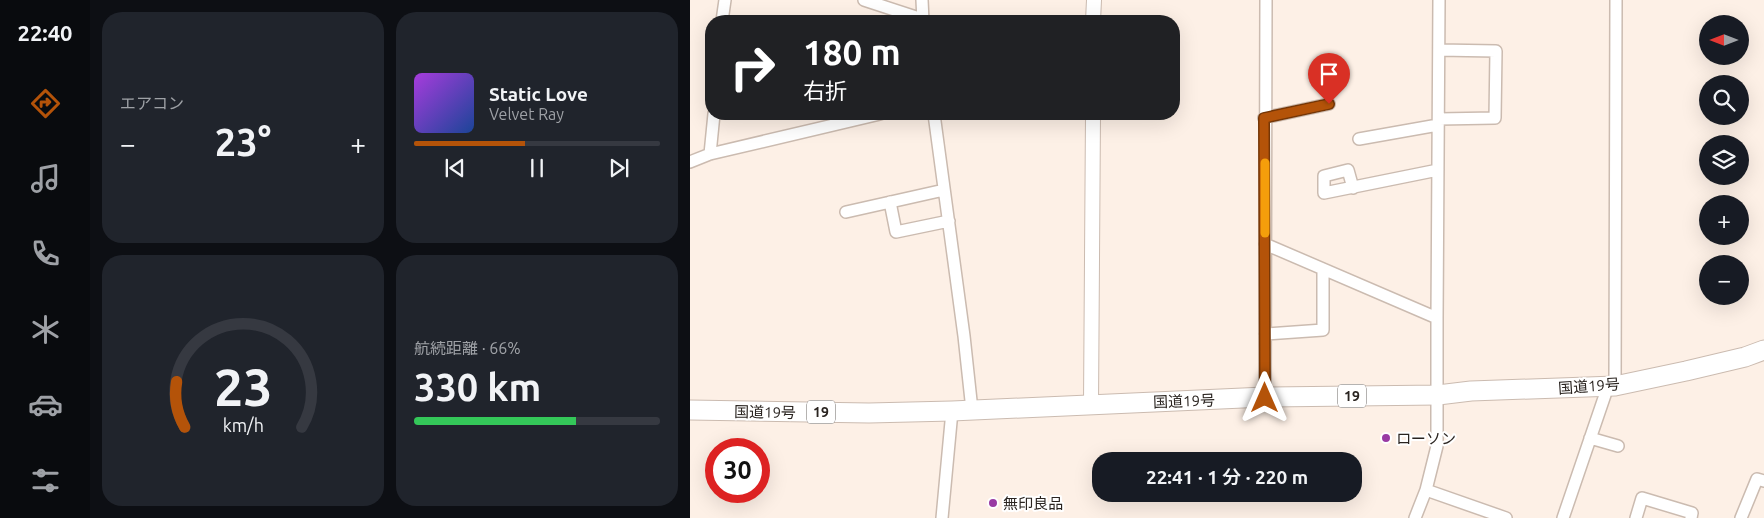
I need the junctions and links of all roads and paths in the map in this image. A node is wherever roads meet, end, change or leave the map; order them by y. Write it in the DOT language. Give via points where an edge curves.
graph roads {
  1 [pos="725,0"];
  2 [pos="864,0"];
  3 [pos="922,0"];
  4 [pos="1094,0"];
  5 [pos="1266,0"];
  6 [pos="1439,0"];
  7 [pos="1616,0"];
  8 [pos="723,15"];
  9 [pos="908,15"];
  10 [pos="923,15"];
  11 [pos="1093,15"];
  12 [pos="1439,50"];
  13 [pos="1329,104"];
  14 [pos="1264,118"];
  15 [pos="713,120"];
  16 [pos="854,120"];
  17 [pos="935,120"];
  18 [pos="1093,120"];
  19 [pos="1439,122"];
  20 [pos="1359,139"];
  21 [pos="710,154"];
  22 [pos="690,162"];
  23 [pos="1438,170"];
  24 [pos="1353,188"];
  25 [pos="944,190"];
  26 [pos="890,202"];
  27 [pos="846,212"];
  28 [pos="949,221"];
  29 [pos="1265,244"];
  30 [pos="1323,269"];
  31 [pos="1437,318"];
  32 [pos="1265,334"];
  33 [pos="1764,350"];
  34 [pos="1610,387"];
  35 [pos="1438,395"];
  36 [pos="1265,398"];
  37 [pos="1091,404"];
  38 [pos="690,410"];
  39 [pos="972,410"];
  40 [pos="952,411"];
  41 [pos="1590,438"];
  42 [pos="1618,446"];
  43 [pos="1764,481"];
  44 [pos="1426,490"];
  45 [pos="942,518"];
  46 [pos="1415,518"];
  47 [pos="1506,518"];
  48 [pos="1563,518"];
  49 [pos="1636,518"];
  50 [pos="1690,518"];
  51 [pos="1741,518"];
  1 -- 8 [label="street"];
  2 -- 9 [label="street"];
  3 -- 10 [label="street"];
  4 -- 11 [label="street"];
  5 -- 14 [label="street"];
  6 -- 12 [label="street"];
  7 -- 34 [label="street"];
  12 -- 19 [label="street"];
  12 -- 19 [label="street" via="1496,50 1495,118"];
  13 -- 14 [label="street"];
  14 -- 29 [label="street"];
  15 -- 21 [label="street"];
  16 -- 21 [label="street"];
  17 -- 25 [label="street"];
  18 -- 37 [label="street"];
  19 -- 20 [label="street"];
  19 -- 23 [label="street"];
  21 -- 22 [label="street"];
  23 -- 24 [label="street"];
  23 -- 31 [label="street"];
  25 -- 26 [label="street"];
  25 -- 28 [label="street"];
  26 -- 27 [label="street"];
  26 -- 28 [label="street" via="896,232"];
  28 -- 39 [label="street"];
  29 -- 30 [label="street"];
  29 -- 32 [label="street"];
  30 -- 31 [label="street"];
  30 -- 32 [label="street" via="1324,330"];
  31 -- 35 [label="street"];
  32 -- 36 [label="street"];
  33 -- 34 [label="highway, 国道19号 / 19"];
  34 -- 35 [label="highway, 国道19号 / 19"];
  34 -- 41 [label="street"];
  35 -- 36 [label="highway, 国道19号 / 19"];
  35 -- 44 [label="street" via="1438,446"];
  36 -- 37 [label="highway, 国道19号 / 19"];
  37 -- 39 [label="highway, 国道19号 / 19"];
  38 -- 40 [label="highway, 国道19号 / 19"];
  39 -- 40 [label="highway, 国道19号 / 19"];
  40 -- 45 [label="street"];
  41 -- 42 [label="street"];
  41 -- 48 [label="street"];
  43 -- 51 [label="street" via="1757,479"];
  44 -- 46 [label="street"];
  44 -- 47 [label="street"];
  49 -- 50 [label="street" via="1642,498 1692,513"];
}
